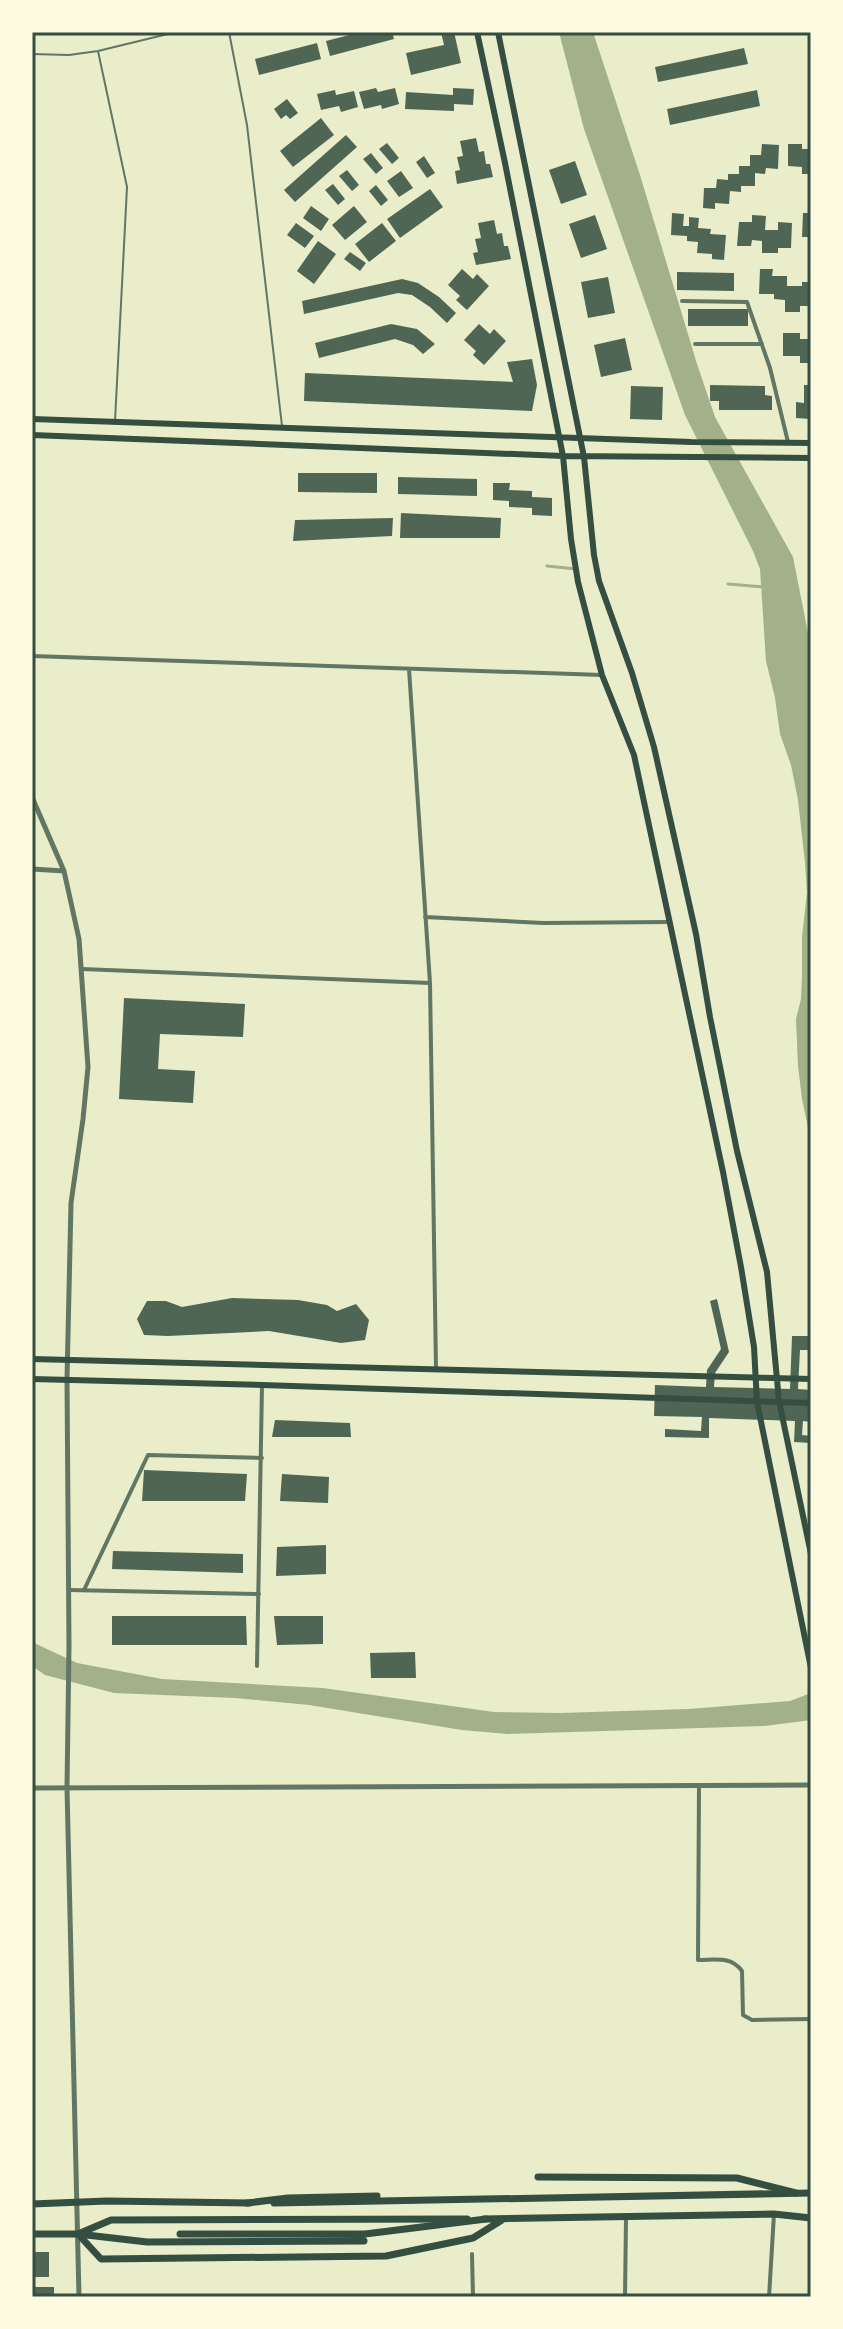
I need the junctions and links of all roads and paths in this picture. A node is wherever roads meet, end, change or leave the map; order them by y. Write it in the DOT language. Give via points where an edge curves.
graph roads {
  1 [pos="176,32"];
  2 [pos="229,32"];
  3 [pos="477,32"];
  4 [pos="498,32"];
  5 [pos="98,51"];
  6 [pos="32,54"];
  7 [pos="682,301"];
  8 [pos="695,344"];
  9 [pos="762,344"];
  10 [pos="32,419"];
  11 [pos="115,422"];
  12 [pos="282,427"];
  13 [pos="32,435"];
  14 [pos="559,437"];
  15 [pos="580,437"];
  16 [pos="788,442"];
  17 [pos="811,443"];
  18 [pos="563,456"];
  19 [pos="584,457"];
  20 [pos="811,458"];
  21 [pos="32,656"];
  22 [pos="409,669"];
  23 [pos="602,675"];
  24 [pos="32,797"];
  25 [pos="32,869"];
  26 [pos="64,871"];
  27 [pos="425,917"];
  28 [pos="669,922"];
  29 [pos="82,969"];
  30 [pos="430,983"];
  31 [pos="67,1358"];
  32 [pos="32,1359"];
  33 [pos="436,1368"];
  34 [pos="32,1379"];
  35 [pos="67,1379"];
  36 [pos="755,1379"];
  37 [pos="778,1379"];
  38 [pos="811,1379"];
  39 [pos="262,1385"];
  40 [pos="779,1401"];
  41 [pos="757,1402"];
  42 [pos="811,1403"];
  43 [pos="262,1458"];
  44 [pos="811,1554"];
  45 [pos="68,1590"];
  46 [pos="84,1590"];
  47 [pos="259,1594"];
  48 [pos="257,1666"];
  49 [pos="811,1668"];
  50 [pos="699,1785"];
  51 [pos="811,1785"];
  52 [pos="32,1788"];
  53 [pos="67,1788"];
  54 [pos="811,2019"];
  55 [pos="538,2177"];
  56 [pos="796,2193"];
  57 [pos="811,2193"];
  58 [pos="377,2196"];
  59 [pos="78,2203"];
  60 [pos="247,2203"];
  61 [pos="32,2204"];
  62 [pos="774,2214"];
  63 [pos="626,2216"];
  64 [pos="505,2218"];
  65 [pos="811,2218"];
  66 [pos="486,2219"];
  67 [pos="32,2234"];
  68 [pos="78,2234"];
  69 [pos="180,2234"];
  70 [pos="364,2241"];
  71 [pos="472,2254"];
  72 [pos="79,2297"];
  73 [pos="473,2297"];
  74 [pos="625,2297"];
  75 [pos="769,2297"];
  1 -- 5 [label="lane"];
  2 -- 12 [label="lane" via="247,125"];
  3 -- 14 [label="main road"];
  4 -- 15 [label="main road"];
  5 -- 6 [label="lane"];
  5 -- 11 [label="lane" via="127,187"];
  7 -- 9 [label="street" via="747,302"];
  8 -- 9 [label="street"];
  9 -- 16 [label="street"];
  10 -- 11 [label="main road"];
  11 -- 12 [label="main road"];
  12 -- 14 [label="main road"];
  13 -- 18 [label="main road"];
  14 -- 15 [label="main road"];
  14 -- 18 [label="main road"];
  15 -- 16 [label="main road"];
  15 -- 19 [label="main road"];
  16 -- 17 [label="main road"];
  18 -- 19 [label="main road"];
  18 -- 23 [label="main road" via="578,582"];
  19 -- 20 [label="main road"];
  19 -- 37 [label="main road" via="599,581 654,747 696,934 737,1151 767,1272"];
  21 -- 22 [label="street"];
  22 -- 23 [label="street"];
  22 -- 27 [label="street"];
  23 -- 28 [label="main road" via="634,755"];
  24 -- 26 [label="street"];
  25 -- 26 [label="street"];
  26 -- 29 [label="street"];
  27 -- 28 [label="street"];
  27 -- 30 [label="street"];
  28 -- 36 [label="main road" via="741,1267"];
  29 -- 30 [label="street"];
  29 -- 31 [label="street" via="88,1067 71,1203"];
  30 -- 33 [label="street"];
  31 -- 32 [label="main road"];
  31 -- 33 [label="main road"];
  31 -- 35 [label="street"];
  33 -- 36 [label="main road"];
  34 -- 35 [label="main road"];
  35 -- 39 [label="main road"];
  35 -- 45 [label="street"];
  36 -- 37 [label="main road"];
  36 -- 41 [label="main road"];
  37 -- 38 [label="main road"];
  37 -- 40 [label="main road"];
  39 -- 41 [label="main road"];
  39 -- 43 [label="street"];
  40 -- 41 [label="main road"];
  40 -- 42 [label="main road"];
  40 -- 44 [label="main road"];
  41 -- 49 [label="main road"];
  43 -- 46 [label="street" via="148,1455"];
  43 -- 47 [label="street"];
  45 -- 46 [label="street"];
  45 -- 53 [label="street"];
  46 -- 47 [label="street"];
  47 -- 48 [label="street"];
  50 -- 51 [label="street"];
  50 -- 53 [label="street"];
  50 -- 54 [label="street" via="698,1960 731,1960 739,1966 743,2015 752,2020"];
  52 -- 53 [label="street"];
  53 -- 59 [label="street"];
  55 -- 56 [label="main road" via="737,2178"];
  56 -- 57 [label="main road"];
  56 -- 60 [label="main road"];
  58 -- 60 [label="main road"];
  59 -- 60 [label="main road"];
  59 -- 61 [label="main road"];
  59 -- 68 [label="street"];
  62 -- 63 [label="main road"];
  62 -- 65 [label="main road"];
  62 -- 75 [label="street"];
  63 -- 64 [label="main road"];
  63 -- 74 [label="street"];
  64 -- 66 [label="main road"];
  64 -- 68 [label="main road" via="473,2238 386,2256 101,2259"];
  66 -- 68 [label="main road" via="111,2220"];
  66 -- 69 [label="main road" via="365,2234"];
  67 -- 68 [label="main road"];
  68 -- 70 [label="main road" via="147,2242"];
  68 -- 72 [label="street"];
  71 -- 73 [label="street"];
}
